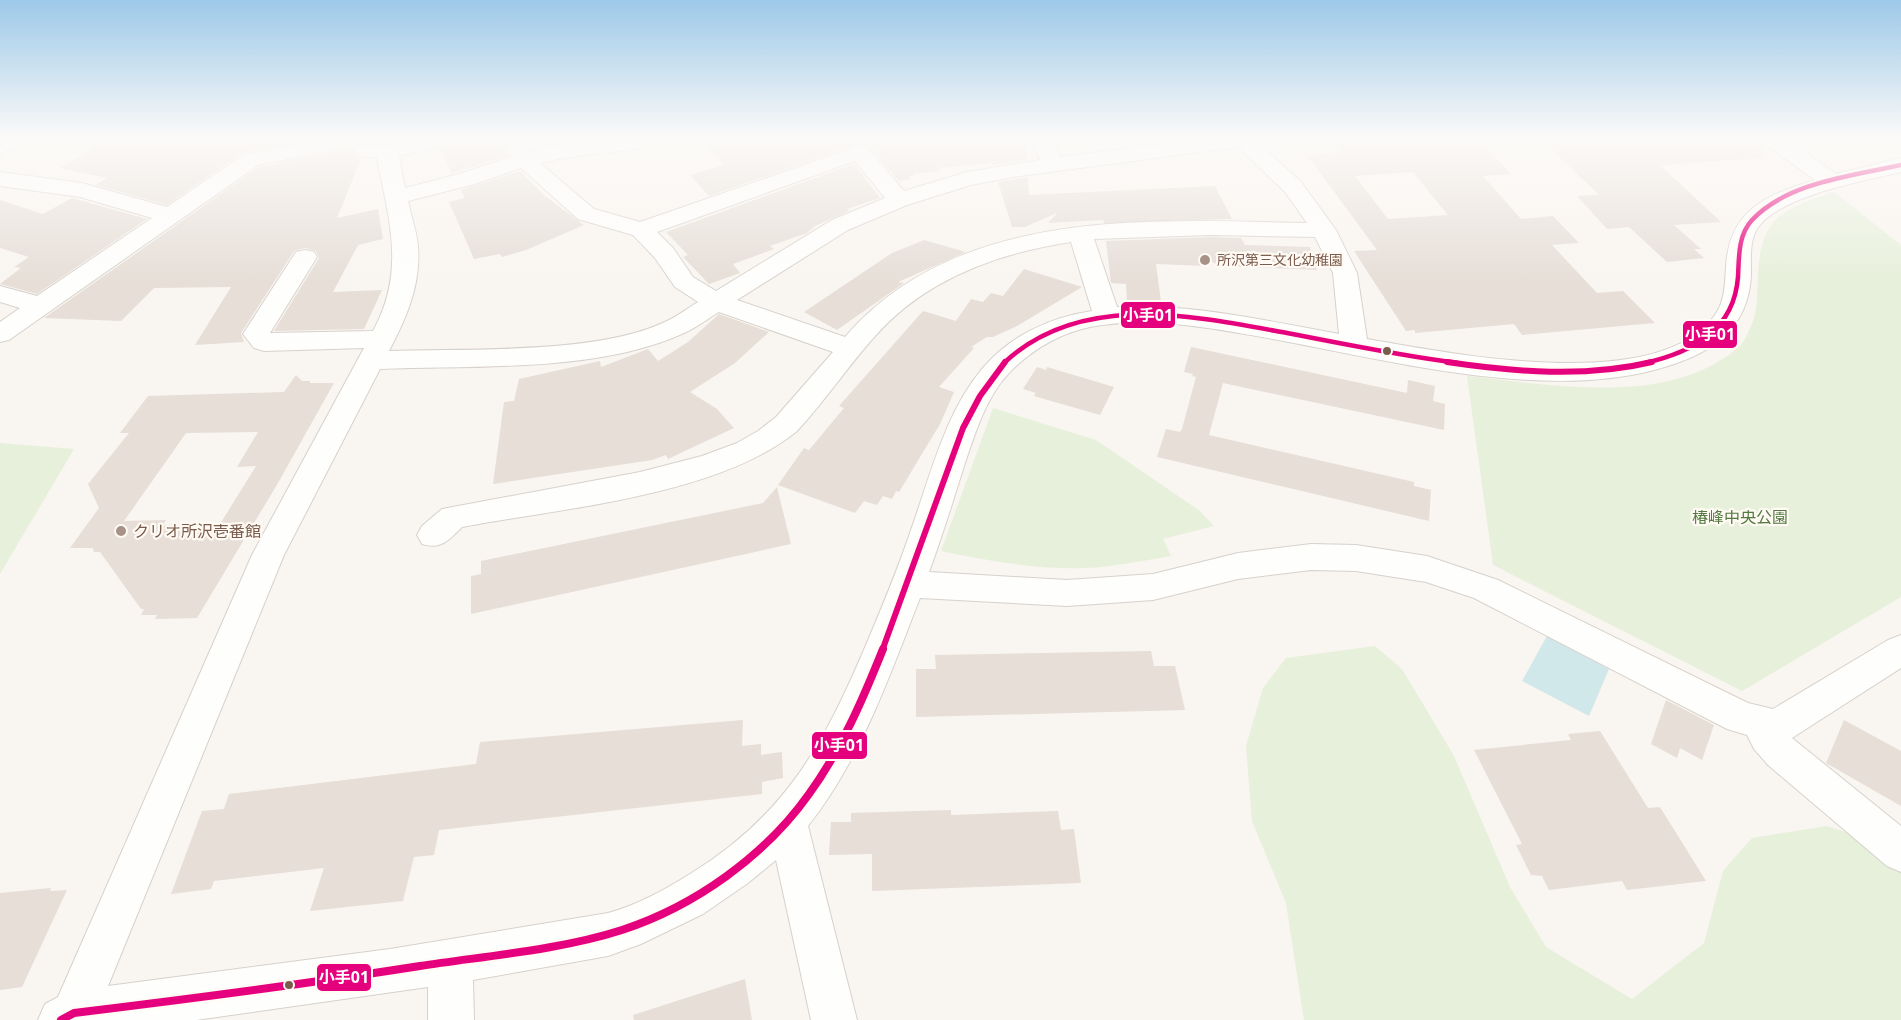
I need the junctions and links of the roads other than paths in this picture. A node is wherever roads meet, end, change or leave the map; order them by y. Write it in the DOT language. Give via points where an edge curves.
graph roads {
  1 [pos="64,188"];
  2 [pos="212,188"];
  3 [pos="394,188"];
  4 [pos="433,188"];
  5 [pos="558,188"];
  6 [pos="761,188"];
  7 [pos="889,188"];
  8 [pos="939,188"];
  9 [pos="1293,188"];
  10 [pos="1816,188"];
  11 [pos="396,197"];
  12 [pos="899,200"];
  13 [pos="172,216"];
  14 [pos="1324,230"];
  15 [pos="641,231"];
  16 [pos="1080,233"];
  17 [pos="305,257"];
  18 [pos="0,294"];
  19 [pos="716,302"];
  20 [pos="40,305"];
  21 [pos="1107,316"];
  22 [pos="0,334"];
  23 [pos="1354,344"];
  24 [pos="849,348"];
  25 [pos="377,350"];
  26 [pos="433,535"];
  27 [pos="909,584"];
  28 [pos="1901,650"];
  29 [pos="1760,724"];
  30 [pos="787,821"];
  31 [pos="1901,852"];
  32 [pos="450,962"];
  33 [pos="69,1018"];
  34 [pos="451,1020"];
  35 [pos="834,1020"];
  1 -- 13 [label="street"];
  2 -- 13 [label="street"];
  3 -- 11 [label="street"];
  4 -- 11 [label="street"];
  5 -- 15 [label="street" via="586,214"];
  6 -- 15 [label="street"];
  7 -- 12 [label="street"];
  8 -- 12 [label="street"];
  9 -- 14 [label="street"];
  10 -- 23 [label="street" via="1790,194 1755,216 1744,228 1740,242 1736,304 1722,324 1702,341 1653,363 1579,372 1523,369"];
  11 -- 25 [label="street" via="406,259 401,295"];
  12 -- 19 [label="street" via="840,225"];
  13 -- 20 [label="street"];
  14 -- 16 [label="street" via="1130,229"];
  14 -- 23 [label="street" via="1345,273"];
  15 -- 19 [label="street" via="664,253 684,282"];
  16 -- 21 [label="street"];
  16 -- 24 [label="street" via="997,251 929,279 900,297"];
  17 -- 25 [label="street" via="256,334 264,342"];
  18 -- 20 [label="street"];
  19 -- 24 [label="street"];
  19 -- 25 [label="street" via="649,339 583,352"];
  20 -- 22 [label="street"];
  21 -- 23 [label="street" via="1163,315 1216,321"];
  21 -- 27 [label="street" via="1042,334 999,365 967,417"];
  24 -- 26 [label="street" via="791,417 775,433 749,449 645,483 453,517"];
  25 -- 33 [label="street" via="268,555"];
  27 -- 29 [label="street" via="1067,593 1153,587 1238,566 1311,557 1356,558 1427,569 1486,589"];
  27 -- 30 [label="street" via="838,747 818,784"];
  28 -- 29 [label="street" via="1782,725"];
  29 -- 31 [label="street" via="1782,753"];
  30 -- 32 [label="street" via="752,854 680,904 618,932"];
  30 -- 35 [label="street"];
  32 -- 33 [label="street"];
  32 -- 34 [label="street"];
}
